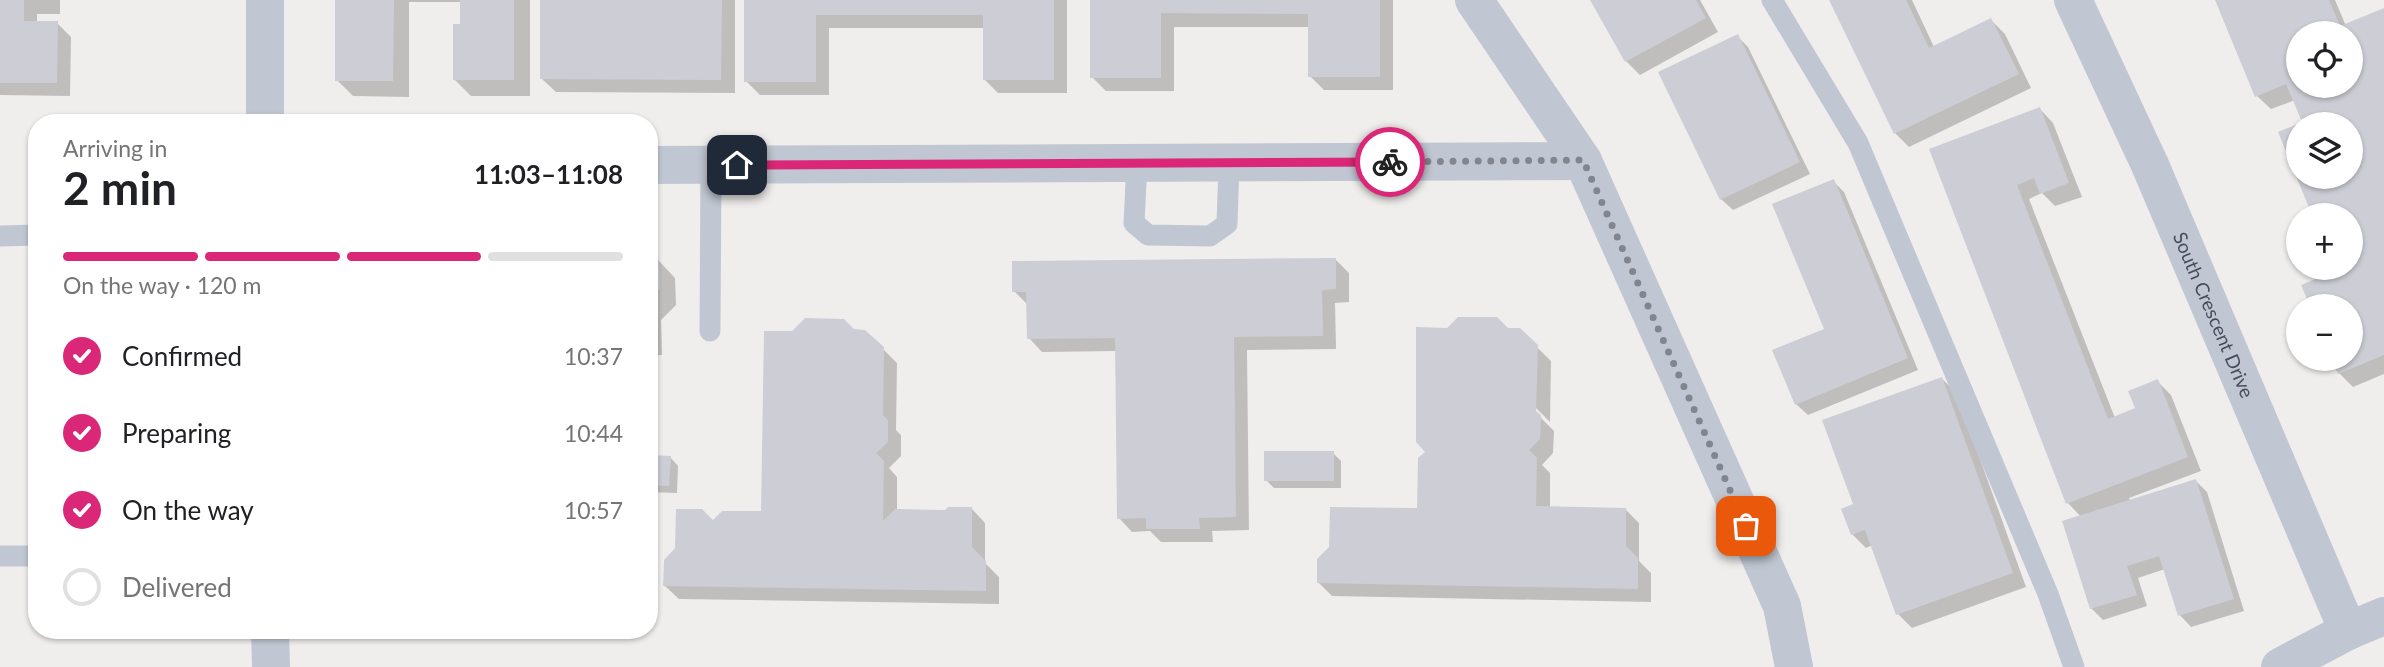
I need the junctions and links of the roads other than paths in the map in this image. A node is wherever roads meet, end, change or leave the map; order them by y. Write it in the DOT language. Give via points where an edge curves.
graph roads {
  1 [pos="265,0"];
  2 [pos="1474,0"];
  3 [pos="1772,0"];
  4 [pos="2073,0"];
  5 [pos="265,114"];
  6 [pos="1583,160"];
  7 [pos="1137,163"];
  8 [pos="1229,164"];
  9 [pos="658,165"];
  10 [pos="711,165"];
  11 [pos="28,235"];
  12 [pos="0,236"];
  13 [pos="710,331"];
  14 [pos="0,556"];
  15 [pos="28,556"];
  16 [pos="2384,616"];
  17 [pos="2348,631"];
  18 [pos="271,639"];
  19 [pos="271,667"];
  20 [pos="1794,667"];
  21 [pos="2074,667"];
  22 [pos="2280,667"];
  1 -- 5 [label="street"];
  2 -- 6 [label="street"];
  3 -- 21 [label="lane" via="1858,143 2048,594"];
  4 -- 17 [label="street, South Crescent Drive" via="2150,165"];
  6 -- 8 [label="street"];
  6 -- 20 [label="street" via="1782,606"];
  7 -- 8 [label="street"];
  7 -- 8 [label="lane" via="1134,223 1148,235 1210,236 1227,224"];
  7 -- 10 [label="street"];
  9 -- 10 [label="street"];
  10 -- 13 [label="lane"];
  11 -- 12 [label="lane"];
  14 -- 15 [label="lane"];
  16 -- 17 [label="street"];
  17 -- 22 [label="street"];
  18 -- 19 [label="street"];
}
